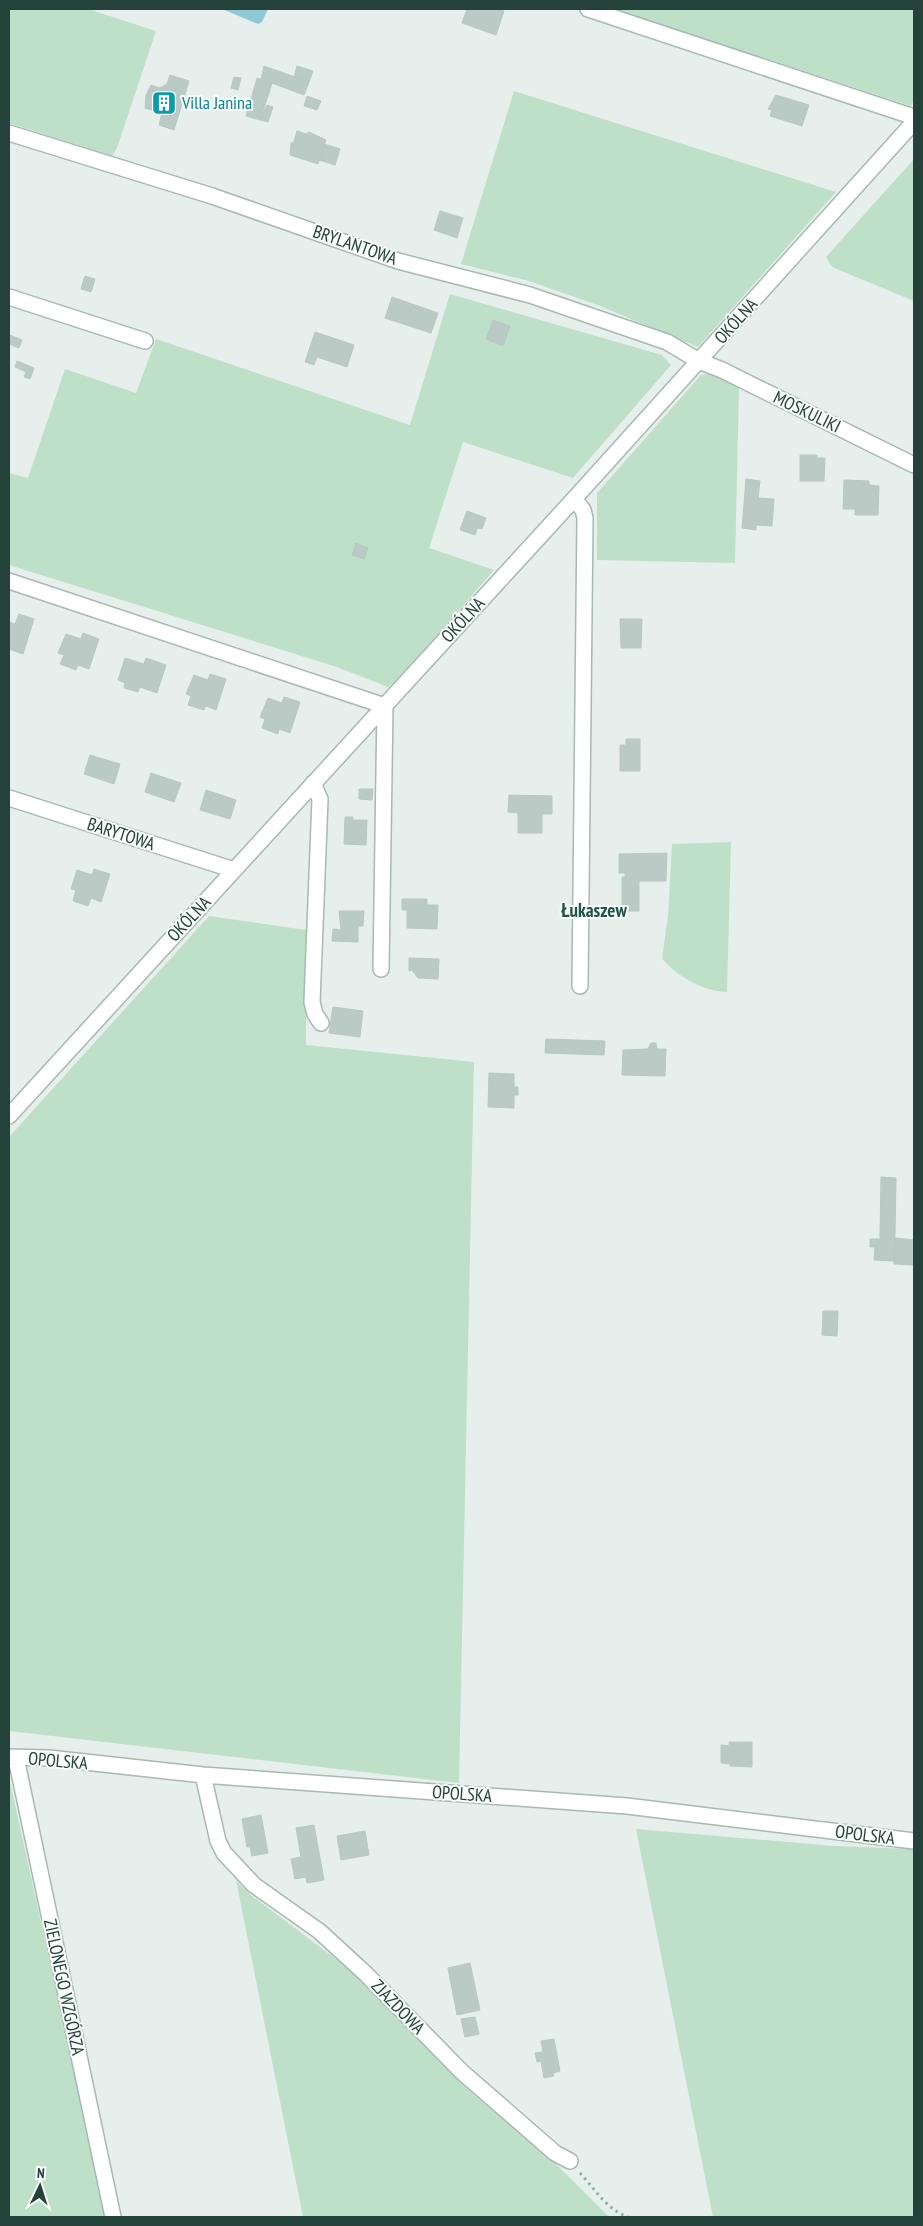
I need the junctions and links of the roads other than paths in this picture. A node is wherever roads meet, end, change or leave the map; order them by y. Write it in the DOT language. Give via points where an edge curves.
graph roads {
  1 [pos="588,9"];
  2 [pos="914,122"];
  3 [pos="9,133"];
  4 [pos="9,297"];
  5 [pos="145,341"];
  6 [pos="699,361"];
  7 [pos="914,465"];
  8 [pos="574,499"];
  9 [pos="9,581"];
  10 [pos="385,706"];
  11 [pos="314,783"];
  12 [pos="9,798"];
  13 [pos="234,870"];
  14 [pos="380,969"];
  15 [pos="580,986"];
  16 [pos="321,1023"];
  17 [pos="9,1116"];
  18 [pos="12,1757"];
  19 [pos="203,1776"];
  20 [pos="914,1841"];
  21 [pos="570,2161"];
  22 [pos="113,2217"];
  1 -- 2 [label="street"];
  2 -- 6 [label="street, OKÓLNA"];
  3 -- 6 [label="street, BRYLANTOWA" via="212,196 398,260 530,295 666,342"];
  4 -- 5 [label="street"];
  6 -- 7 [label="street, MOSKULIKI"];
  6 -- 8 [label="street, OKÓLNA"];
  8 -- 10 [label="street, OKÓLNA"];
  8 -- 15 [label="street" via="585,518"];
  9 -- 10 [label="street"];
  10 -- 11 [label="street, OKÓLNA"];
  10 -- 14 [label="street"];
  11 -- 13 [label="street, OKÓLNA"];
  11 -- 16 [label="street" via="320,799 312,1002"];
  12 -- 13 [label="street, BARYTOWA"];
  13 -- 17 [label="street, OKÓLNA"];
  18 -- 19 [label="street, OPOLSKA" via="49,1758"];
  18 -- 22 [label="street, ZIELONEGO WZGÓRZA"];
  19 -- 20 [label="street, OPOLSKA" via="627,1806"];
  19 -- 21 [label="street, ZJAZDOWA" via="218,1841 224,1853 254,1885 319,1931 462,2072 555,2153"];
}
